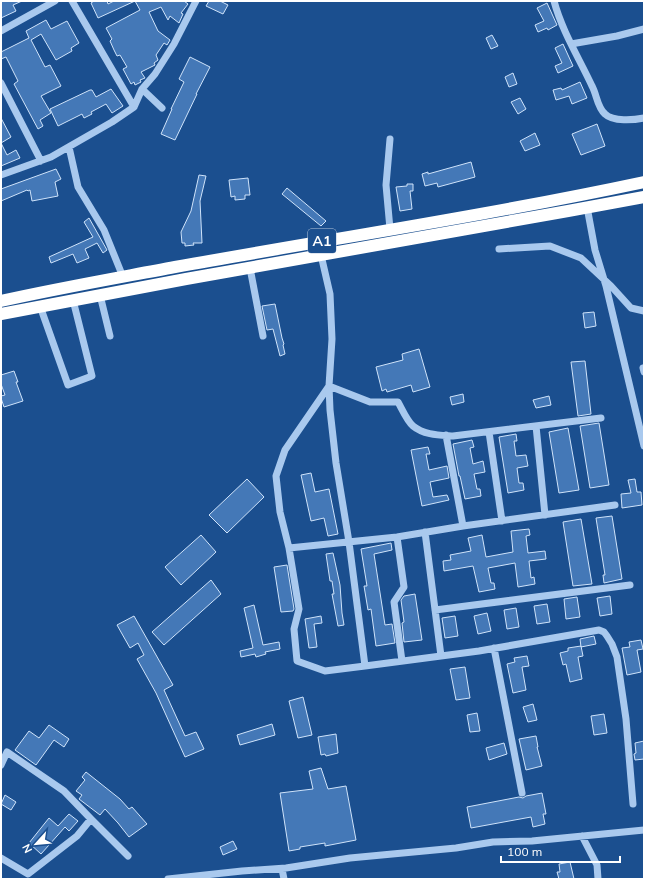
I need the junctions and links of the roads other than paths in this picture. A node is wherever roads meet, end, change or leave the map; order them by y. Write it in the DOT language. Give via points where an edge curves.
graph roads {
  1 [pos="55,1"];
  2 [pos="72,1"];
  3 [pos="196,1"];
  4 [pos="554,1"];
  5 [pos="644,29"];
  6 [pos="1,31"];
  7 [pos="571,44"];
  8 [pos="1,83"];
  9 [pos="142,89"];
  10 [pos="134,107"];
  11 [pos="162,108"];
  12 [pos="644,118"];
  13 [pos="390,139"];
  14 [pos="69,147"];
  15 [pos="41,161"];
  16 [pos="1,175"];
  17 [pos="644,182"];
  18 [pos="644,197"];
  19 [pos="587,207"];
  20 [pos="390,229"];
  21 [pos="499,249"];
  22 [pos="322,255"];
  23 [pos="250,268"];
  24 [pos="123,277"];
  25 [pos="604,279"];
  26 [pos="100,295"];
  27 [pos="73,300"];
  28 [pos="1,301"];
  29 [pos="40,306"];
  30 [pos="644,311"];
  31 [pos="1,314"];
  32 [pos="110,336"];
  33 [pos="263,336"];
  34 [pos="329,386"];
  35 [pos="601,418"];
  36 [pos="536,426"];
  37 [pos="489,432"];
  38 [pos="446,435"];
  39 [pos="644,446"];
  40 [pos="615,506"];
  41 [pos="545,515"];
  42 [pos="502,521"];
  43 [pos="463,526"];
  44 [pos="425,532"];
  45 [pos="397,537"];
  46 [pos="349,542"];
  47 [pos="288,548"];
  48 [pos="630,585"];
  49 [pos="435,610"];
  50 [pos="494,648"];
  51 [pos="441,656"];
  52 [pos="402,662"];
  53 [pos="365,666"];
  54 [pos="1,765"];
  55 [pos="522,793"];
  56 [pos="633,804"];
  57 [pos="91,819"];
  58 [pos="644,830"];
  59 [pos="582,836"];
  60 [pos="128,856"];
  61 [pos="1,858"];
  62 [pos="282,869"];
  63 [pos="168,879"];
  64 [pos="284,879"];
  65 [pos="598,879"];
  1 -- 6 [label="street"];
  2 -- 10 [label="street"];
  3 -- 9 [label="street" via="174,44"];
  4 -- 7 [label="street"];
  5 -- 7 [label="street"];
  7 -- 12 [label="street" via="605,115 617,119"];
  8 -- 15 [label="street"];
  9 -- 10 [label="street"];
  9 -- 11 [label="street"];
  10 -- 14 [label="street"];
  13 -- 20 [label="street" via="386,184"];
  14 -- 15 [label="street"];
  14 -- 24 [label="street" via="78,187 104,230"];
  15 -- 16 [label="street"];
  17 -- 20 [label="highway, A1"];
  18 -- 19 [label="highway, A1"];
  19 -- 22 [label="highway, A1"];
  19 -- 25 [label="street" via="595,250"];
  20 -- 24 [label="highway, A1"];
  21 -- 25 [label="street" via="550,246 581,258"];
  22 -- 23 [label="highway, A1"];
  22 -- 34 [label="street" via="330,294 332,339"];
  23 -- 26 [label="highway, A1"];
  23 -- 33 [label="street"];
  24 -- 28 [label="highway, A1"];
  25 -- 30 [label="street" via="631,308"];
  25 -- 39 [label="street"];
  26 -- 27 [label="highway, A1"];
  26 -- 32 [label="street"];
  27 -- 29 [label="highway, A1"];
  27 -- 29 [label="street" via="92,376 68,385"];
  29 -- 31 [label="highway, A1"];
  34 -- 38 [label="street" via="370,402 398,402 412,426 430,434"];
  34 -- 46 [label="street" via="336,463"];
  34 -- 47 [label="street" via="285,450 276,476"];
  35 -- 36 [label="street"];
  36 -- 37 [label="street"];
  36 -- 41 [label="street"];
  37 -- 38 [label="street"];
  37 -- 42 [label="street"];
  38 -- 43 [label="street"];
  40 -- 41 [label="street"];
  41 -- 42 [label="street"];
  42 -- 43 [label="street"];
  43 -- 44 [label="street"];
  44 -- 45 [label="street"];
  44 -- 49 [label="street"];
  45 -- 46 [label="street"];
  45 -- 52 [label="street" via="404,587 394,602"];
  46 -- 47 [label="street"];
  46 -- 53 [label="street"];
  47 -- 53 [label="street" via="299,609 294,629 297,661 325,671"];
  48 -- 49 [label="street"];
  49 -- 51 [label="street"];
  50 -- 51 [label="street"];
  50 -- 55 [label="street"];
  50 -- 56 [label="street" via="599,630 604,632 617,657 626,718"];
  51 -- 52 [label="street"];
  52 -- 53 [label="street"];
  54 -- 57 [label="street" via="7,752 64,791"];
  57 -- 60 [label="street"];
  57 -- 61 [label="street" via="77,836 28,874"];
  58 -- 59 [label="street"];
  59 -- 62 [label="street" via="492,842 350,858"];
  59 -- 65 [label="street" via="597,864"];
  62 -- 63 [label="street"];
  62 -- 64 [label="street"];
}
